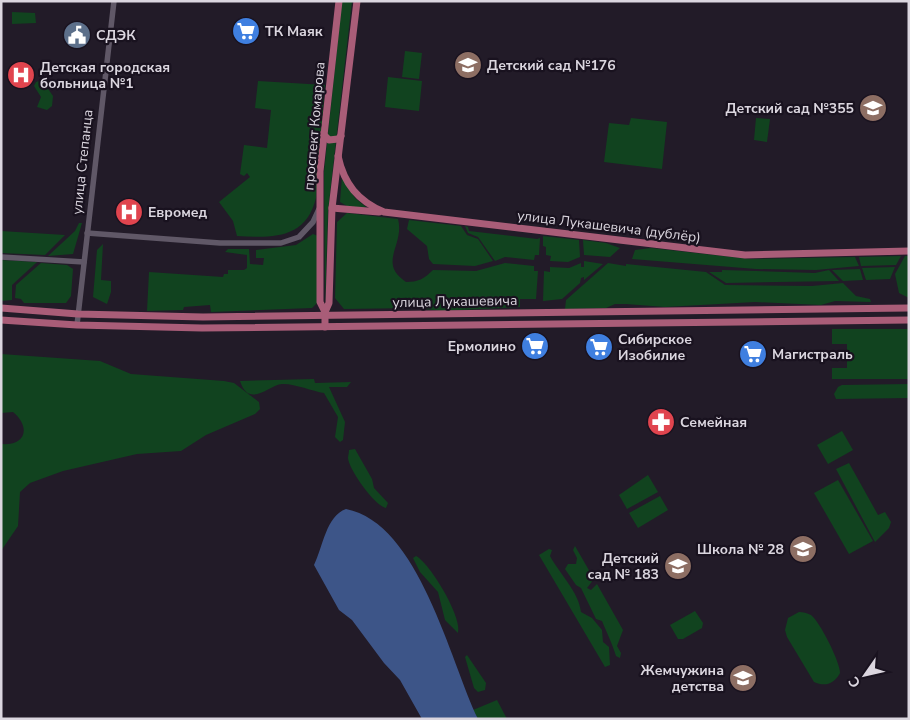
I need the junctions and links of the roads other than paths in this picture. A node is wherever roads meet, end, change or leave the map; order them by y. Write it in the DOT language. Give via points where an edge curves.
graph roads {
  1 [pos="114,1"];
  2 [pos="339,1"];
  3 [pos="357,1"];
  4 [pos="324,134"];
  5 [pos="341,136"];
  6 [pos="338,156"];
  7 [pos="321,206"];
  8 [pos="332,208"];
  9 [pos="384,212"];
  10 [pos="306,230"];
  11 [pos="322,231"];
  12 [pos="87,233"];
  13 [pos="909,251"];
  14 [pos="1,257"];
  15 [pos="84,262"];
  16 [pos="1,308"];
  17 [pos="909,308"];
  18 [pos="78,314"];
  19 [pos="325,314"];
  20 [pos="1,320"];
  21 [pos="909,320"];
  22 [pos="77,325"];
  23 [pos="325,327"];
  1 -- 12 [label="street, улица Степанца"];
  2 -- 4 [label="main road, проспект Комарова"];
  3 -- 5 [label="main road, проспект Комарова"];
  4 -- 5 [label="main road" via="329,140"];
  4 -- 7 [label="main road, проспект Комарова"];
  5 -- 6 [label="main road, проспект Комарова"];
  6 -- 8 [label="main road, проспект Комарова"];
  6 -- 9 [label="main road, улица Лукашевича (дублёр)" via="342,171 358,197"];
  7 -- 10 [label="street"];
  7 -- 11 [label="main road, проспект Комарова"];
  8 -- 9 [label="main road"];
  8 -- 19 [label="main road, проспект Комарова" via="329,303"];
  9 -- 13 [label="main road, улица Лукашевича (дублёр)" via="745,255"];
  10 -- 11 [label="street"];
  10 -- 12 [label="street" via="291,241 260,244"];
  11 -- 19 [label="main road, проспект Комарова" via="320,302"];
  12 -- 15 [label="street, улица Степанца"];
  14 -- 15 [label="street"];
  15 -- 18 [label="street, улица Степанца"];
  16 -- 18 [label="main road, улица Лукашевича"];
  17 -- 19 [label="main road, улица Лукашевича"];
  18 -- 19 [label="main road, улица Лукашевича" via="203,317"];
  18 -- 22 [label="street, улица Степанца"];
  19 -- 23 [label="main road, проспект Комарова"];
  20 -- 22 [label="main road, улица Лукашевича"];
  21 -- 23 [label="main road, улица Лукашевича"];
  22 -- 23 [label="main road, улица Лукашевича"];
}
